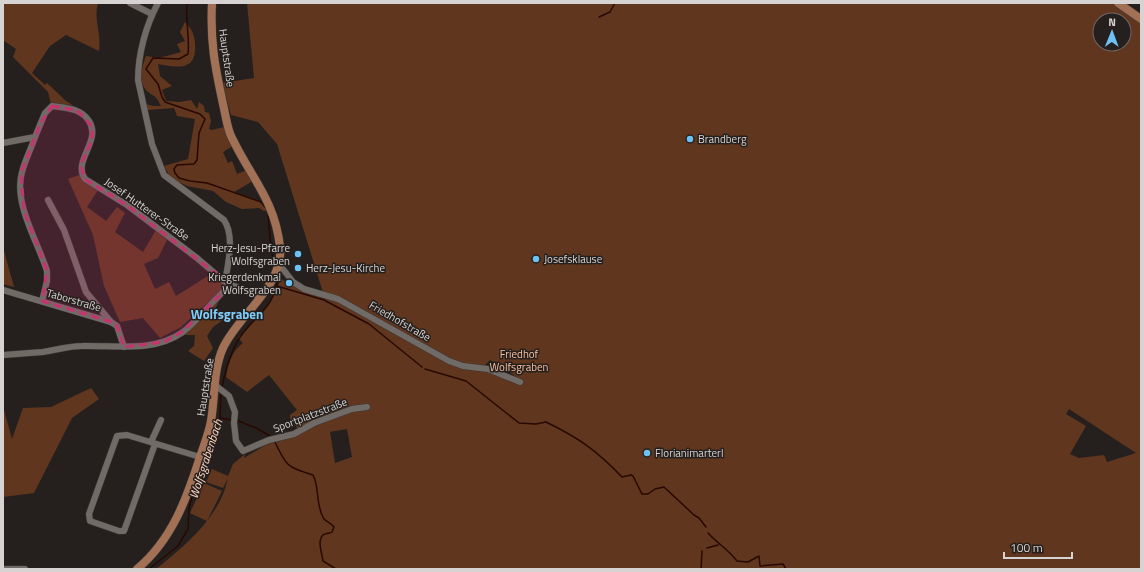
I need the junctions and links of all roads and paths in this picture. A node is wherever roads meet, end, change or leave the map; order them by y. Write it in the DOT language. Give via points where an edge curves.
graph roads {
  1 [pos="130,3"];
  2 [pos="158,3"];
  3 [pos="212,3"];
  4 [pos="1118,3"];
  5 [pos="152,14"];
  6 [pos="1141,19"];
  7 [pos="35,137"];
  8 [pos="3,143"];
  9 [pos="48,200"];
  10 [pos="279,264"];
  11 [pos="228,284"];
  12 [pos="3,290"];
  13 [pos="260,296"];
  14 [pos="42,301"];
  15 [pos="111,322"];
  16 [pos="124,347"];
  17 [pos="3,354"];
  18 [pos="520,382"];
  19 [pos="218,386"];
  20 [pos="367,407"];
  21 [pos="161,420"];
  22 [pos="153,443"];
  23 [pos="200,457"];
  24 [pos="5,569"];
  25 [pos="25,569"];
  26 [pos="137,569"];
  1 -- 5 [label="street"];
  2 -- 5 [label="street"];
  3 -- 10 [label="main road, Hauptstraße" via="211,43 232,139 270,203 280,246"];
  4 -- 6 [label="main road"];
  5 -- 11 [label="street" via="138,69 138,80 152,144 164,174 227,225"];
  7 -- 8 [label="street"];
  7 -- 11 [label="street, Josef Hutterer-Straße" via="45,113 52,106 84,114 93,134 82,165 85,179 127,205"];
  7 -- 14 [label="street" via="21,173 21,191 24,211 47,271"];
  9 -- 15 [label="street" via="64,230 86,292"];
  10 -- 13 [label="main road, Hauptstraße"];
  10 -- 18 [label="street, Friedhofstraße" via="293,282 304,289 344,302 449,361 463,366 488,369"];
  11 -- 13 [label="street, Josef Hutterer-Straße"];
  11 -- 16 [label="street" via="204,314 182,332 164,342"];
  12 -- 14 [label="street, Taborstraße"];
  13 -- 19 [label="main road, Hauptstraße" via="223,348"];
  14 -- 15 [label="street, Taborstraße"];
  15 -- 16 [label="street, Taborstraße" via="117,326"];
  16 -- 17 [label="street" via="81,346"];
  19 -- 20 [label="street, Sportplatzstraße" via="226,393 235,412 236,441 243,451 269,440 294,434 352,409"];
  19 -- 23 [label="main road, Hauptstraße" via="211,423"];
  21 -- 22 [label="street"];
  22 -- 22 [label="street" via="124,531 90,521 89,514 117,436"];
  22 -- 23 [label="street"];
  23 -- 26 [label="main road, Hauptstraße" via="191,486 173,525"];
  24 -- 25 [label="street"];
}
